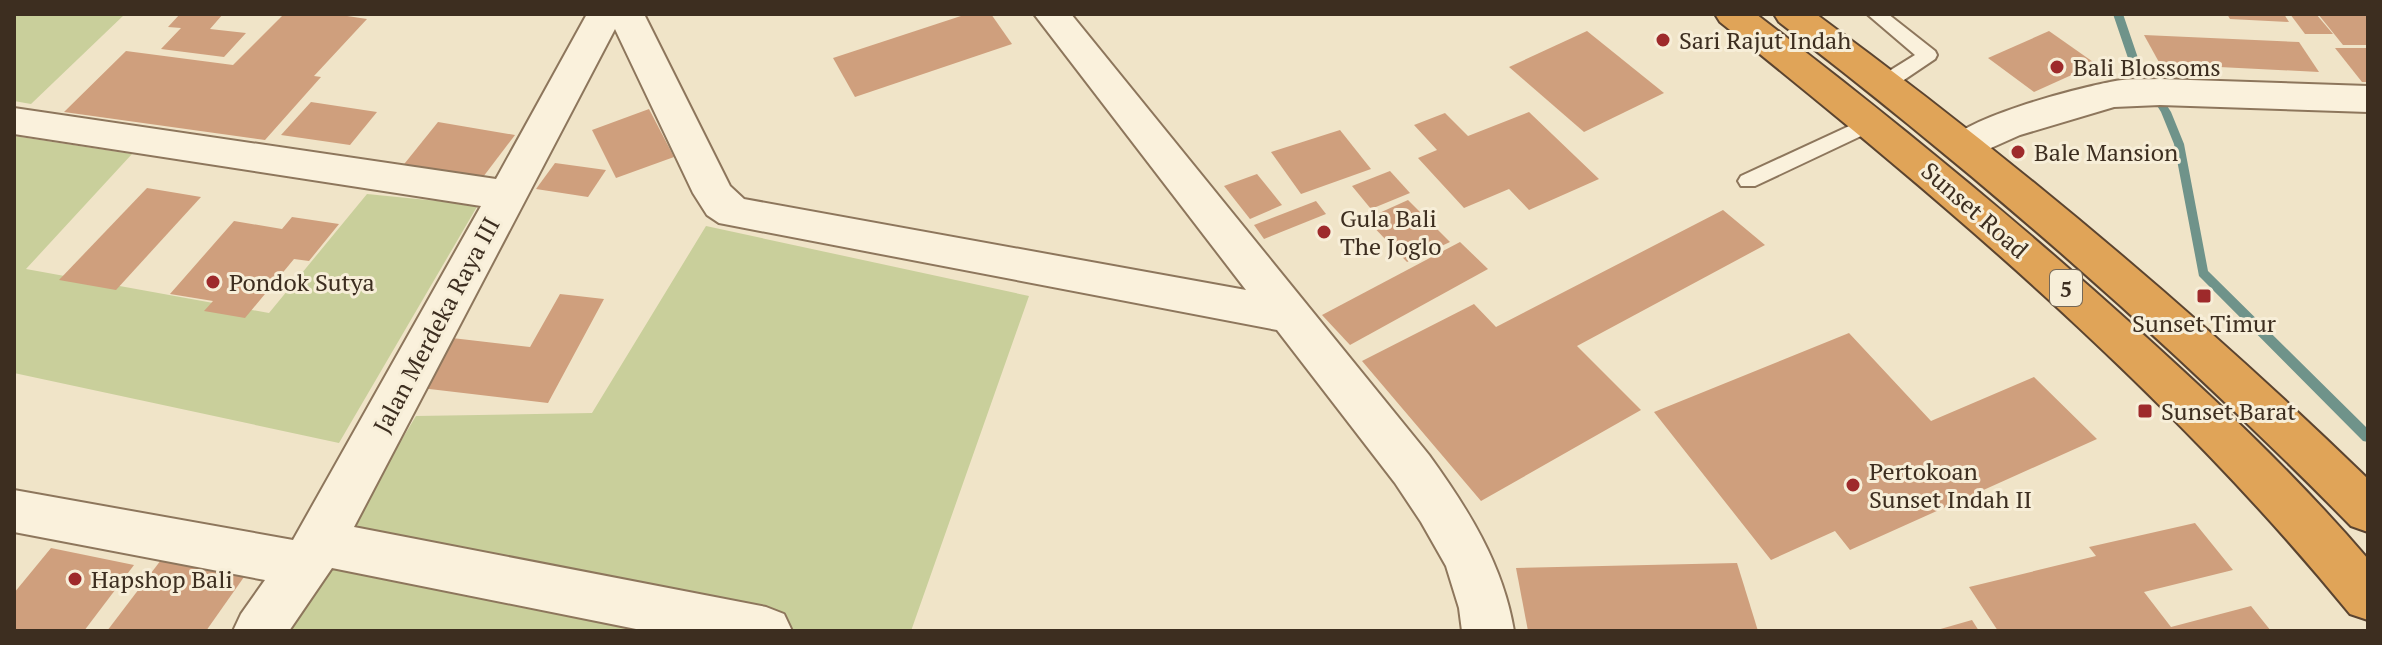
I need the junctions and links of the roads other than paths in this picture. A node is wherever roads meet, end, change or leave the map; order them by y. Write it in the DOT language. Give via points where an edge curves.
graph roads {
  1 [pos="605,14"];
  2 [pos="626,14"];
  3 [pos="1052,14"];
  4 [pos="1733,14"];
  5 [pos="1792,14"];
  6 [pos="1876,14"];
  7 [pos="2368,99"];
  8 [pos="1879,103"];
  9 [pos="14,121"];
  10 [pos="1964,146"];
  11 [pos="1748,181"];
  12 [pos="505,195"];
  13 [pos="1288,315"];
  14 [pos="2363,500"];
  15 [pos="14,511"];
  16 [pos="314,554"];
  17 [pos="2368,597"];
  18 [pos="259,631"];
  19 [pos="766,631"];
  20 [pos="1488,631"];
  1 -- 12 [label="street, Jalan Merdeka Raya III"];
  2 -- 13 [label="street" via="713,193 734,212"];
  3 -- 13 [label="street"];
  4 -- 8 [label="highway, Sunset Road / 5"];
  5 -- 8 [label="highway, Sunset Road / 5"];
  6 -- 8 [label="lane" via="1928,55"];
  7 -- 10 [label="street" via="2113,94 2006,125"];
  8 -- 10 [label="highway, Sunset Road / 5"];
  8 -- 11 [label="lane"];
  8 -- 17 [label="highway, Sunset Road / 5" via="2283,498"];
  9 -- 12 [label="street"];
  10 -- 14 [label="highway, Sunset Road / 5" via="2177,325"];
  12 -- 16 [label="street, Jalan Merdeka Raya III"];
  13 -- 20 [label="street" via="1455,529 1472,568"];
  15 -- 16 [label="street"];
  16 -- 18 [label="street, Jalan Merdeka Raya III"];
  16 -- 19 [label="street"];
}
